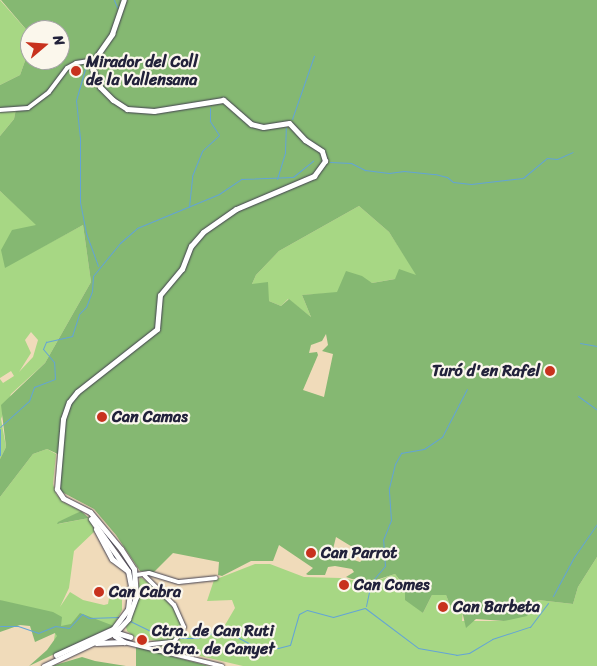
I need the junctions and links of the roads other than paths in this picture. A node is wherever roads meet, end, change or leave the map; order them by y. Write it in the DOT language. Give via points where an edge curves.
graph roads {
  1 [pos="124,0"];
  2 [pos="94,60"];
  3 [pos="0,110"];
  4 [pos="81,507"];
  5 [pos="92,520"];
  6 [pos="108,533"];
  7 [pos="118,554"];
  8 [pos="112,559"];
  9 [pos="128,571"];
  10 [pos="136,575"];
  11 [pos="144,575"];
  12 [pos="216,578"];
  13 [pos="131,609"];
  14 [pos="121,625"];
  15 [pos="116,632"];
  16 [pos="130,637"];
  17 [pos="87,641"];
  18 [pos="124,642"];
  19 [pos="93,643"];
  20 [pos="143,645"];
  21 [pos="39,666"];
  22 [pos="45,666"];
  23 [pos="222,666"];
  1 -- 2 [label="street" via="112,34"];
  2 -- 3 [label="street" via="76,62 67,68 49,92 28,108"];
  2 -- 4 [label="street" via="93,70 100,87 127,109 168,110 223,100 251,124 289,123 305,140 322,150 325,161 314,176 236,208 203,232 191,246 182,269 160,295 157,329 73,396 63,420 56,483 64,498"];
  4 -- 5 [label="street"];
  4 -- 6 [label="street" via="90,512"];
  5 -- 7 [label="street"];
  5 -- 8 [label="street"];
  6 -- 7 [label="street"];
  6 -- 10 [label="street"];
  7 -- 8 [label="street"];
  7 -- 9 [label="street"];
  7 -- 10 [label="street"];
  8 -- 9 [label="street"];
  9 -- 13 [label="street"];
  10 -- 11 [label="street"];
  10 -- 13 [label="street"];
  11 -- 12 [label="street" via="149,573 179,582"];
  11 -- 20 [label="street" via="180,613 184,627 178,640 168,644"];
  13 -- 14 [label="street"];
  14 -- 15 [label="street"];
  14 -- 16 [label="street"];
  14 -- 17 [label="street"];
  15 -- 16 [label="street"];
  15 -- 17 [label="street"];
  15 -- 18 [label="street" via="117,639"];
  15 -- 19 [label="street"];
  16 -- 20 [label="street"];
  17 -- 21 [label="street"];
  18 -- 19 [label="street"];
  18 -- 20 [label="street"];
  19 -- 22 [label="street"];
  20 -- 23 [label="street"];
}
